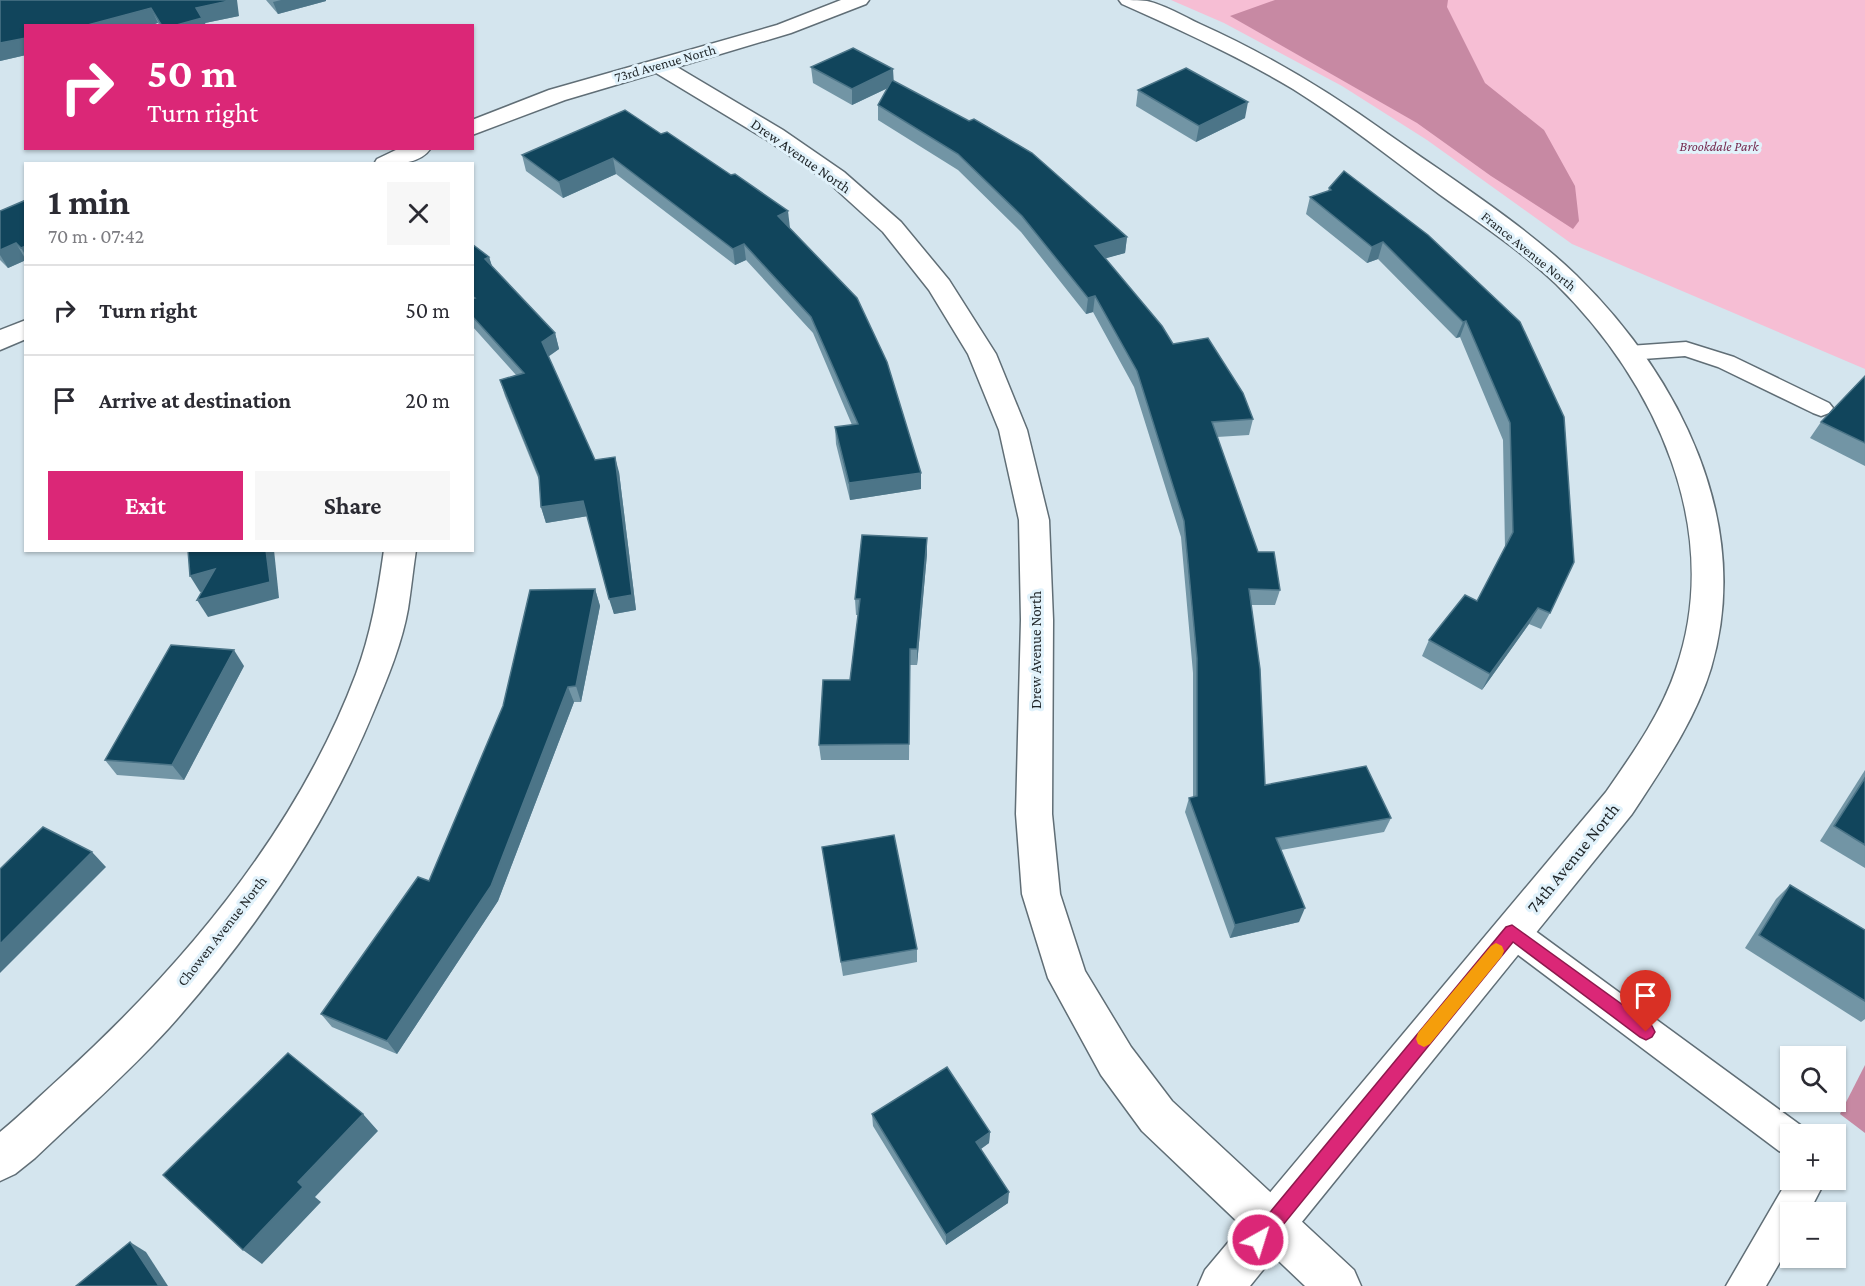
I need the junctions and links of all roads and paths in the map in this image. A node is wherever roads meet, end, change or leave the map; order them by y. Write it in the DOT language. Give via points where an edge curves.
graph roads {
  1 [pos="858,0"];
  2 [pos="1129,0"];
  3 [pos="658,65"];
  4 [pos="474,127"];
  5 [pos="416,150"];
  6 [pos="389,162"];
  7 [pos="24,329"];
  8 [pos="0,341"];
  9 [pos="1629,353"];
  10 [pos="1821,408"];
  11 [pos="400,552"];
  12 [pos="1695,665"];
  13 [pos="1512,932"];
  14 [pos="1780,1131"];
  15 [pos="0,1159"];
  16 [pos="1802,1190"];
  17 [pos="1271,1225"];
  18 [pos="1221,1286"];
  19 [pos="1338,1286"];
  20 [pos="1745,1286"];
  1 -- 3 [label="street, 73rd Avenue North" via="784,28"];
  2 -- 9 [label="street, France Avenue North" via="1284,76 1375,135 1545,261 1591,304"];
  3 -- 4 [label="street, 73rd Avenue North" via="557,95"];
  3 -- 17 [label="street, Drew Avenue North" via="775,135 836,177 892,228 933,277 982,354 1013,430 1034,520 1034,814 1041,894 1068,978 1116,1061 1157,1116"];
  5 -- 6 [label="street"];
  7 -- 8 [label="street"];
  9 -- 10 [label="lane" via="1686,349 1726,362"];
  9 -- 12 [label="street, France Avenue North" via="1677,435 1700,507 1708,547 1707,590"];
  11 -- 15 [label="street, Chowen Avenue North" via="399,573 377,665 329,771 259,887 155,1014"];
  12 -- 13 [label="street, 74th Avenue North" via="1660,743 1618,802"];
  13 -- 14 [label="lane"];
  13 -- 17 [label="street, 74th Avenue North"];
  16 -- 20 [label="lane"];
  17 -- 18 [label="street, 74th Avenue North"];
  17 -- 19 [label="street, Drew Avenue North"];
}
